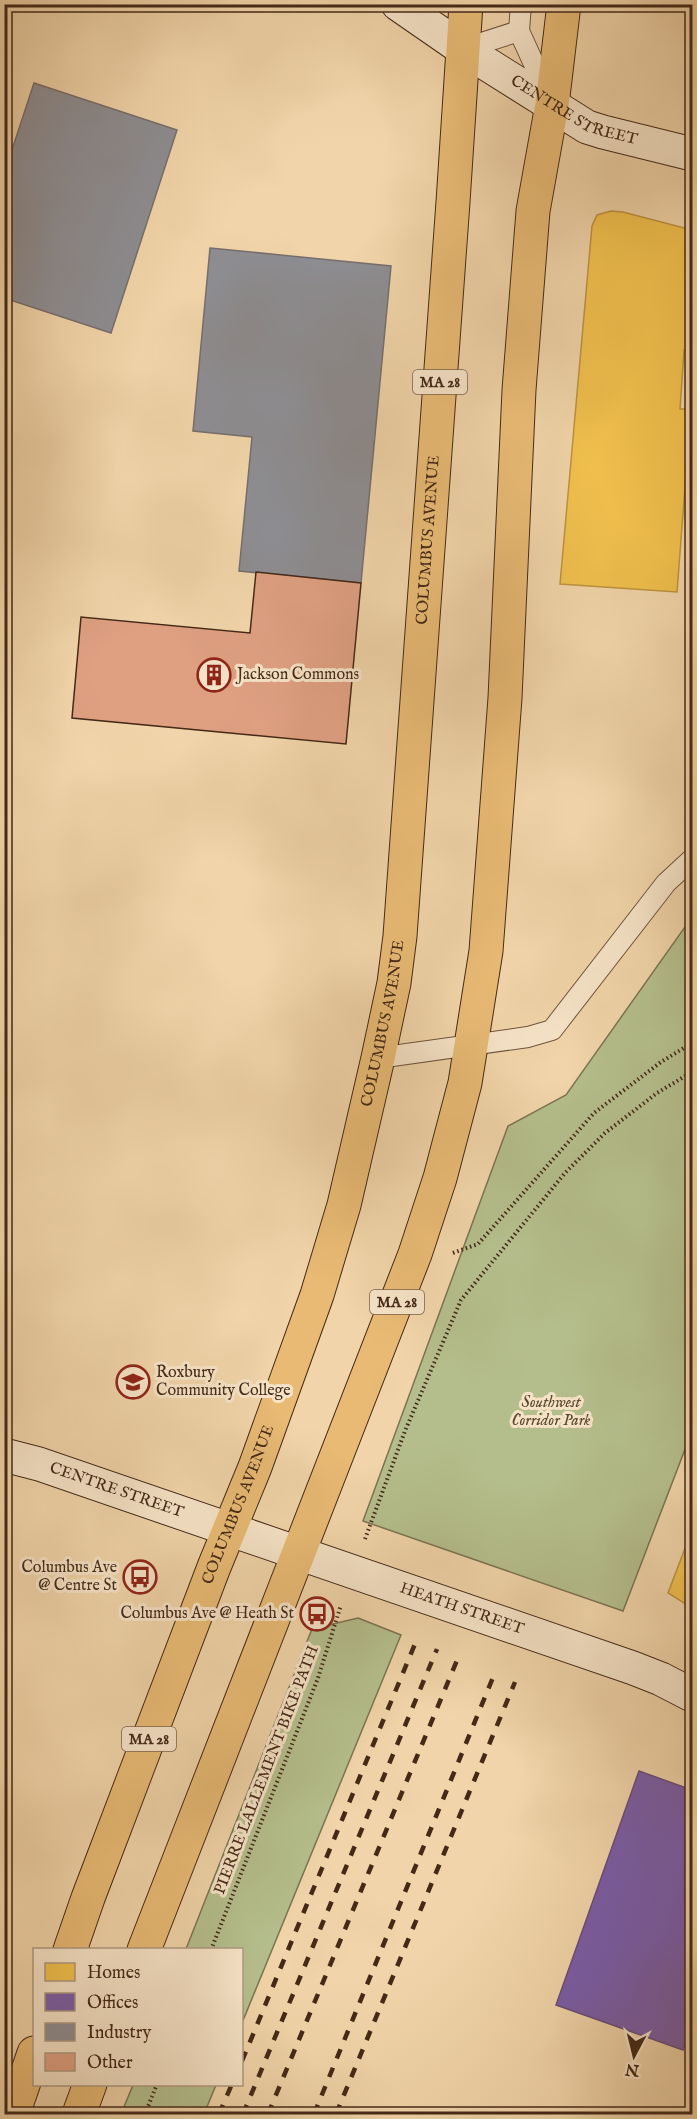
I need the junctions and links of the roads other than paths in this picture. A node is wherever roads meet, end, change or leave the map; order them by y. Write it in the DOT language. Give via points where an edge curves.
graph roads {
  1 [pos="398,4"];
  2 [pos="466,4"];
  3 [pos="521,4"];
  4 [pos="564,4"];
  5 [pos="519,32"];
  6 [pos="463,49"];
  7 [pos="552,105"];
  8 [pos="693,154"];
  9 [pos="693,859"];
  10 [pos="472,1045"];
  11 [pos="378,1058"];
  12 [pos="4,1455"];
  13 [pos="229,1529"];
  14 [pos="300,1553"];
  15 [pos="693,1695"];
  16 [pos="71,1948"];
  17 [pos="145,1948"];
  18 [pos="33,2057"];
  19 [pos="90,2086"];
  20 [pos="13,2115"];
  21 [pos="79,2115"];
  1 -- 6 [label="main road, CENTRE STREET"];
  2 -- 6 [label="main road, COLUMBUS AVENUE / MA 28"];
  3 -- 5 [label="lane"];
  4 -- 7 [label="main road, MA 28"];
  5 -- 6 [label="lane"];
  5 -- 7 [label="lane"];
  6 -- 7 [label="main road, CENTRE STREET"];
  6 -- 11 [label="main road, COLUMBUS AVENUE / MA 28" via="400,936"];
  7 -- 8 [label="main road, CENTRE STREET" via="595,130"];
  7 -- 10 [label="main road, MA 28" via="533,211 519,390 506,698 486,951"];
  9 -- 10 [label="lane" via="666,883 552,1030"];
  10 -- 11 [label="lane"];
  10 -- 14 [label="main road, MA 28" via="440,1178 415,1254"];
  11 -- 13 [label="main road, COLUMBUS AVENUE / MA 28" via="344,1205 317,1295"];
  12 -- 13 [label="main road, CENTRE STREET"];
  13 -- 14 [label="main road, HEATH STREET"];
  13 -- 16 [label="main road, COLUMBUS AVENUE / MA 28"];
  14 -- 15 [label="main road, HEATH STREET" via="633,1668"];
  14 -- 17 [label="main road, MA 28"];
  18 -- 20 [label="main road"];
  19 -- 21 [label="main road"];
}
